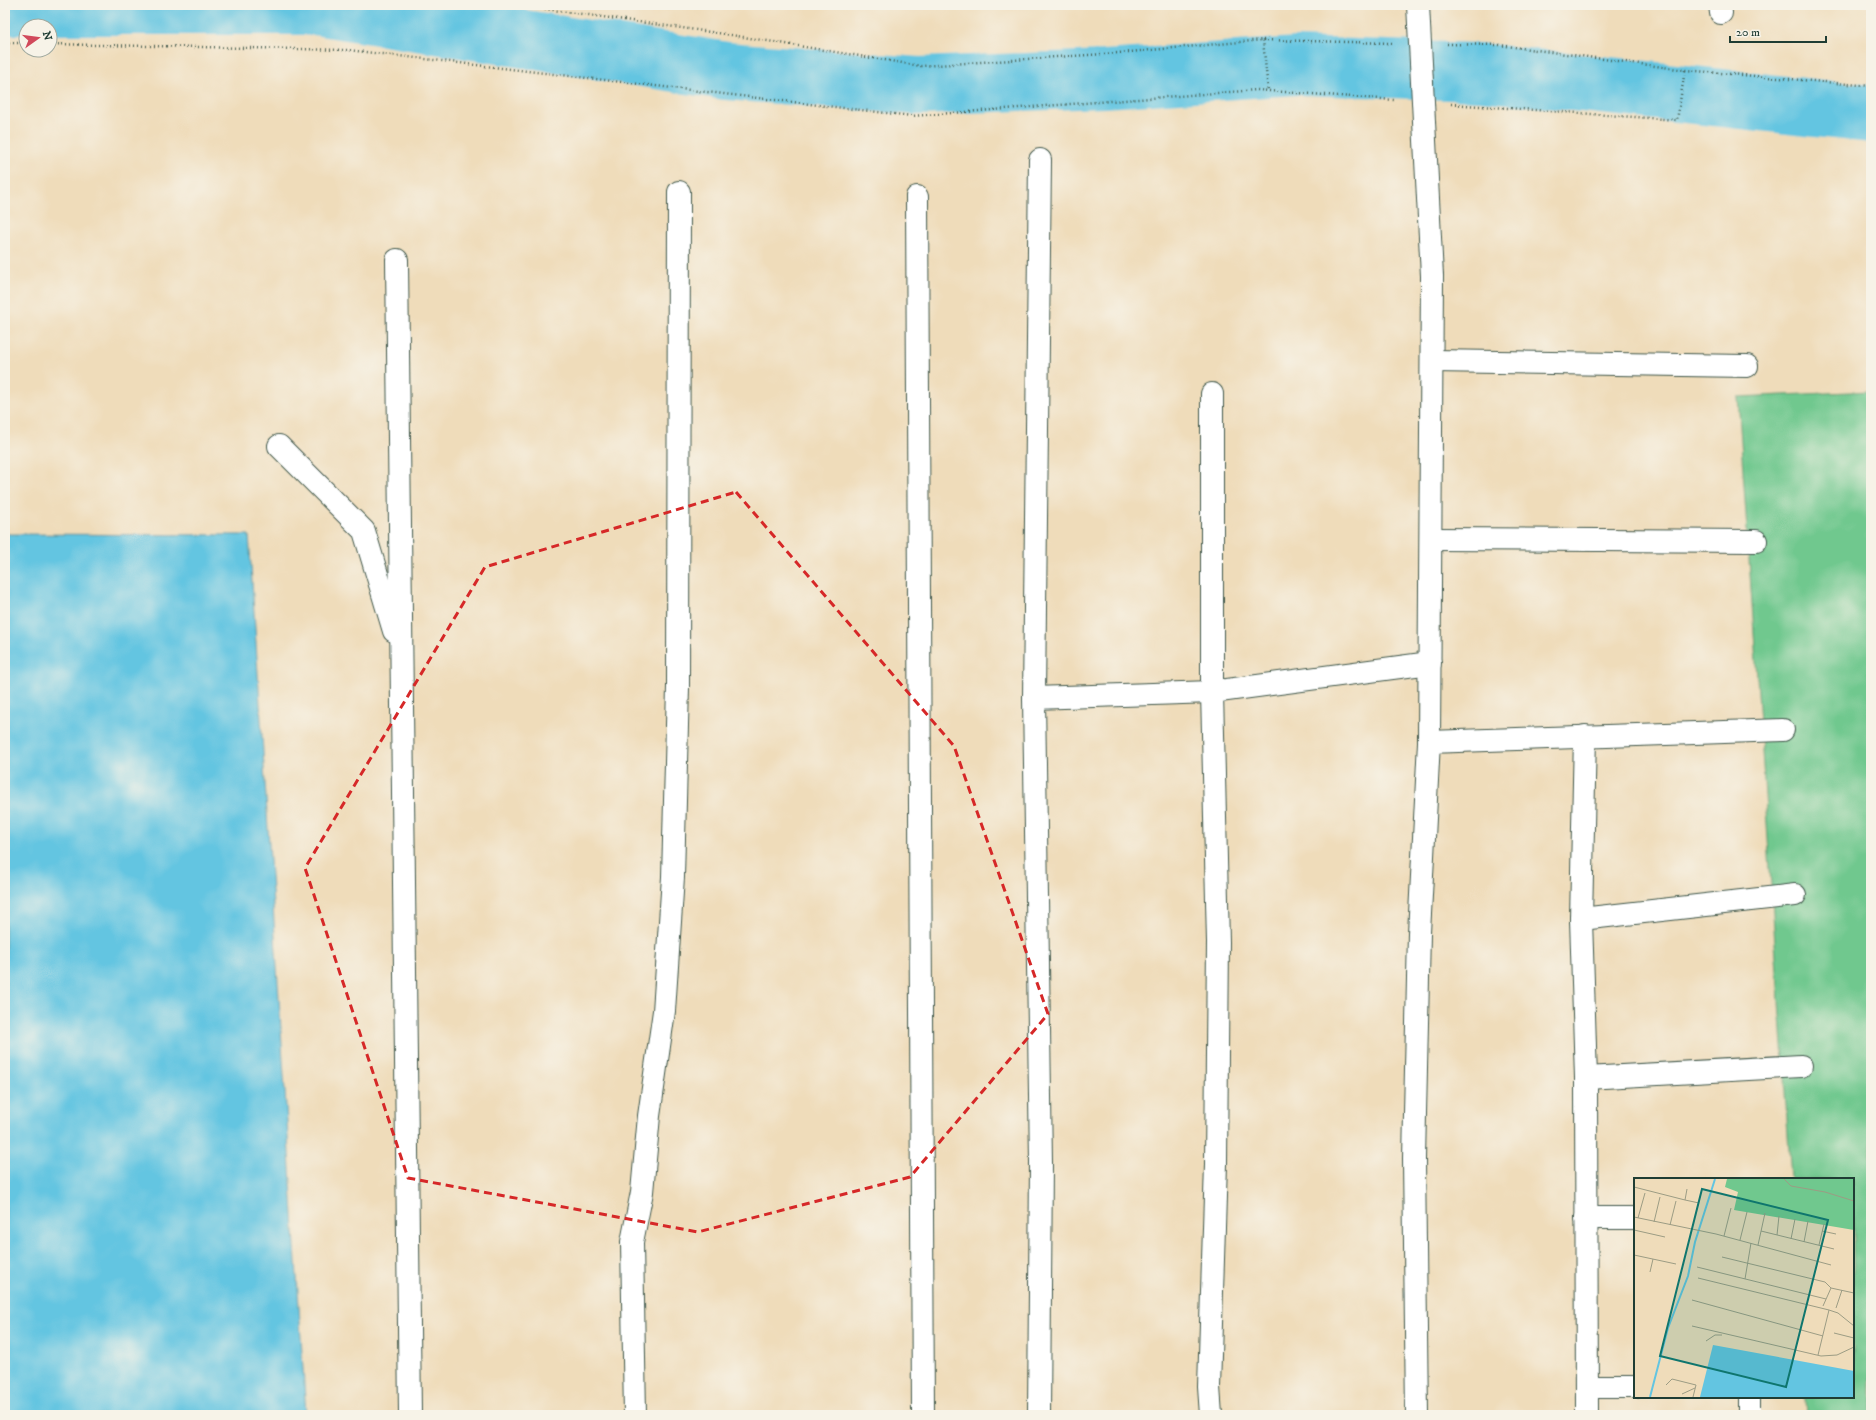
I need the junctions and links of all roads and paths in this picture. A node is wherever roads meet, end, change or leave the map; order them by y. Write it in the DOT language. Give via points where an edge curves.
graph roads {
  1 [pos="517,5"];
  2 [pos="1418,5"];
  3 [pos="1263,40"];
  4 [pos="5,43"];
  5 [pos="1396,43"];
  6 [pos="18,44"];
  7 [pos="58,44"];
  8 [pos="1444,44"];
  9 [pos="1685,70"];
  10 [pos="1871,86"];
  11 [pos="1268,91"];
  12 [pos="1402,100"];
  13 [pos="1449,104"];
  14 [pos="1040,160"];
  15 [pos="679,192"];
  16 [pos="917,197"];
  17 [pos="397,260"];
  18 [pos="1432,361"];
  19 [pos="1747,366"];
  20 [pos="1212,394"];
  21 [pos="279,446"];
  22 [pos="1430,539"];
  23 [pos="1756,541"];
  24 [pos="402,657"];
  25 [pos="1430,663"];
  26 [pos="1212,692"];
  27 [pos="1034,698"];
  28 [pos="1783,730"];
  29 [pos="1585,736"];
  30 [pos="1428,742"];
  31 [pos="1795,895"];
  32 [pos="1582,919"];
  33 [pos="1800,1066"];
  34 [pos="1586,1078"];
  35 [pos="1586,1218"];
  36 [pos="1634,1218"];
  37 [pos="1587,1387"];
  38 [pos="1634,1387"];
  39 [pos="1749,1398"];
  40 [pos="410,1415"];
  41 [pos="635,1415"];
  42 [pos="923,1415"];
  43 [pos="1039,1415"];
  44 [pos="1211,1415"];
  45 [pos="1417,1415"];
  46 [pos="1587,1415"];
  47 [pos="1749,1415"];
  1 -- 3 [label="path" via="725,34 921,66"];
  2 -- 18 [label="street, bridge" via="1432,276"];
  3 -- 5 [label="path"];
  3 -- 11 [label="path"];
  4 -- 6 [label="path"];
  7 -- 11 [label="path" via="348,50 912,116"];
  8 -- 9 [label="path" via="1499,45"];
  9 -- 10 [label="path"];
  9 -- 13 [label="path" via="1678,120"];
  11 -- 12 [label="path"];
  14 -- 27 [label="street"];
  15 -- 41 [label="street" via="678,687 673,869 664,1010 649,1116 642,1192 632,1242"];
  16 -- 42 [label="street"];
  17 -- 24 [label="street"];
  18 -- 19 [label="street"];
  18 -- 22 [label="street"];
  20 -- 26 [label="street"];
  21 -- 24 [label="street" via="364,531"];
  22 -- 23 [label="street"];
  22 -- 25 [label="street"];
  24 -- 40 [label="street"];
  25 -- 26 [label="street"];
  25 -- 30 [label="street"];
  26 -- 27 [label="street"];
  26 -- 44 [label="street" via="1218,950 1216,1164 1209,1387"];
  27 -- 43 [label="street" via="1040,1162"];
  28 -- 29 [label="street"];
  29 -- 30 [label="street"];
  29 -- 32 [label="street"];
  30 -- 45 [label="street" via="1419,933 1414,1159"];
  31 -- 32 [label="street"];
  32 -- 34 [label="street"];
  33 -- 34 [label="street"];
  34 -- 35 [label="street"];
  35 -- 36 [label="street"];
  35 -- 37 [label="street"];
  37 -- 38 [label="street"];
  37 -- 46 [label="street"];
  39 -- 47 [label="street"];
}
